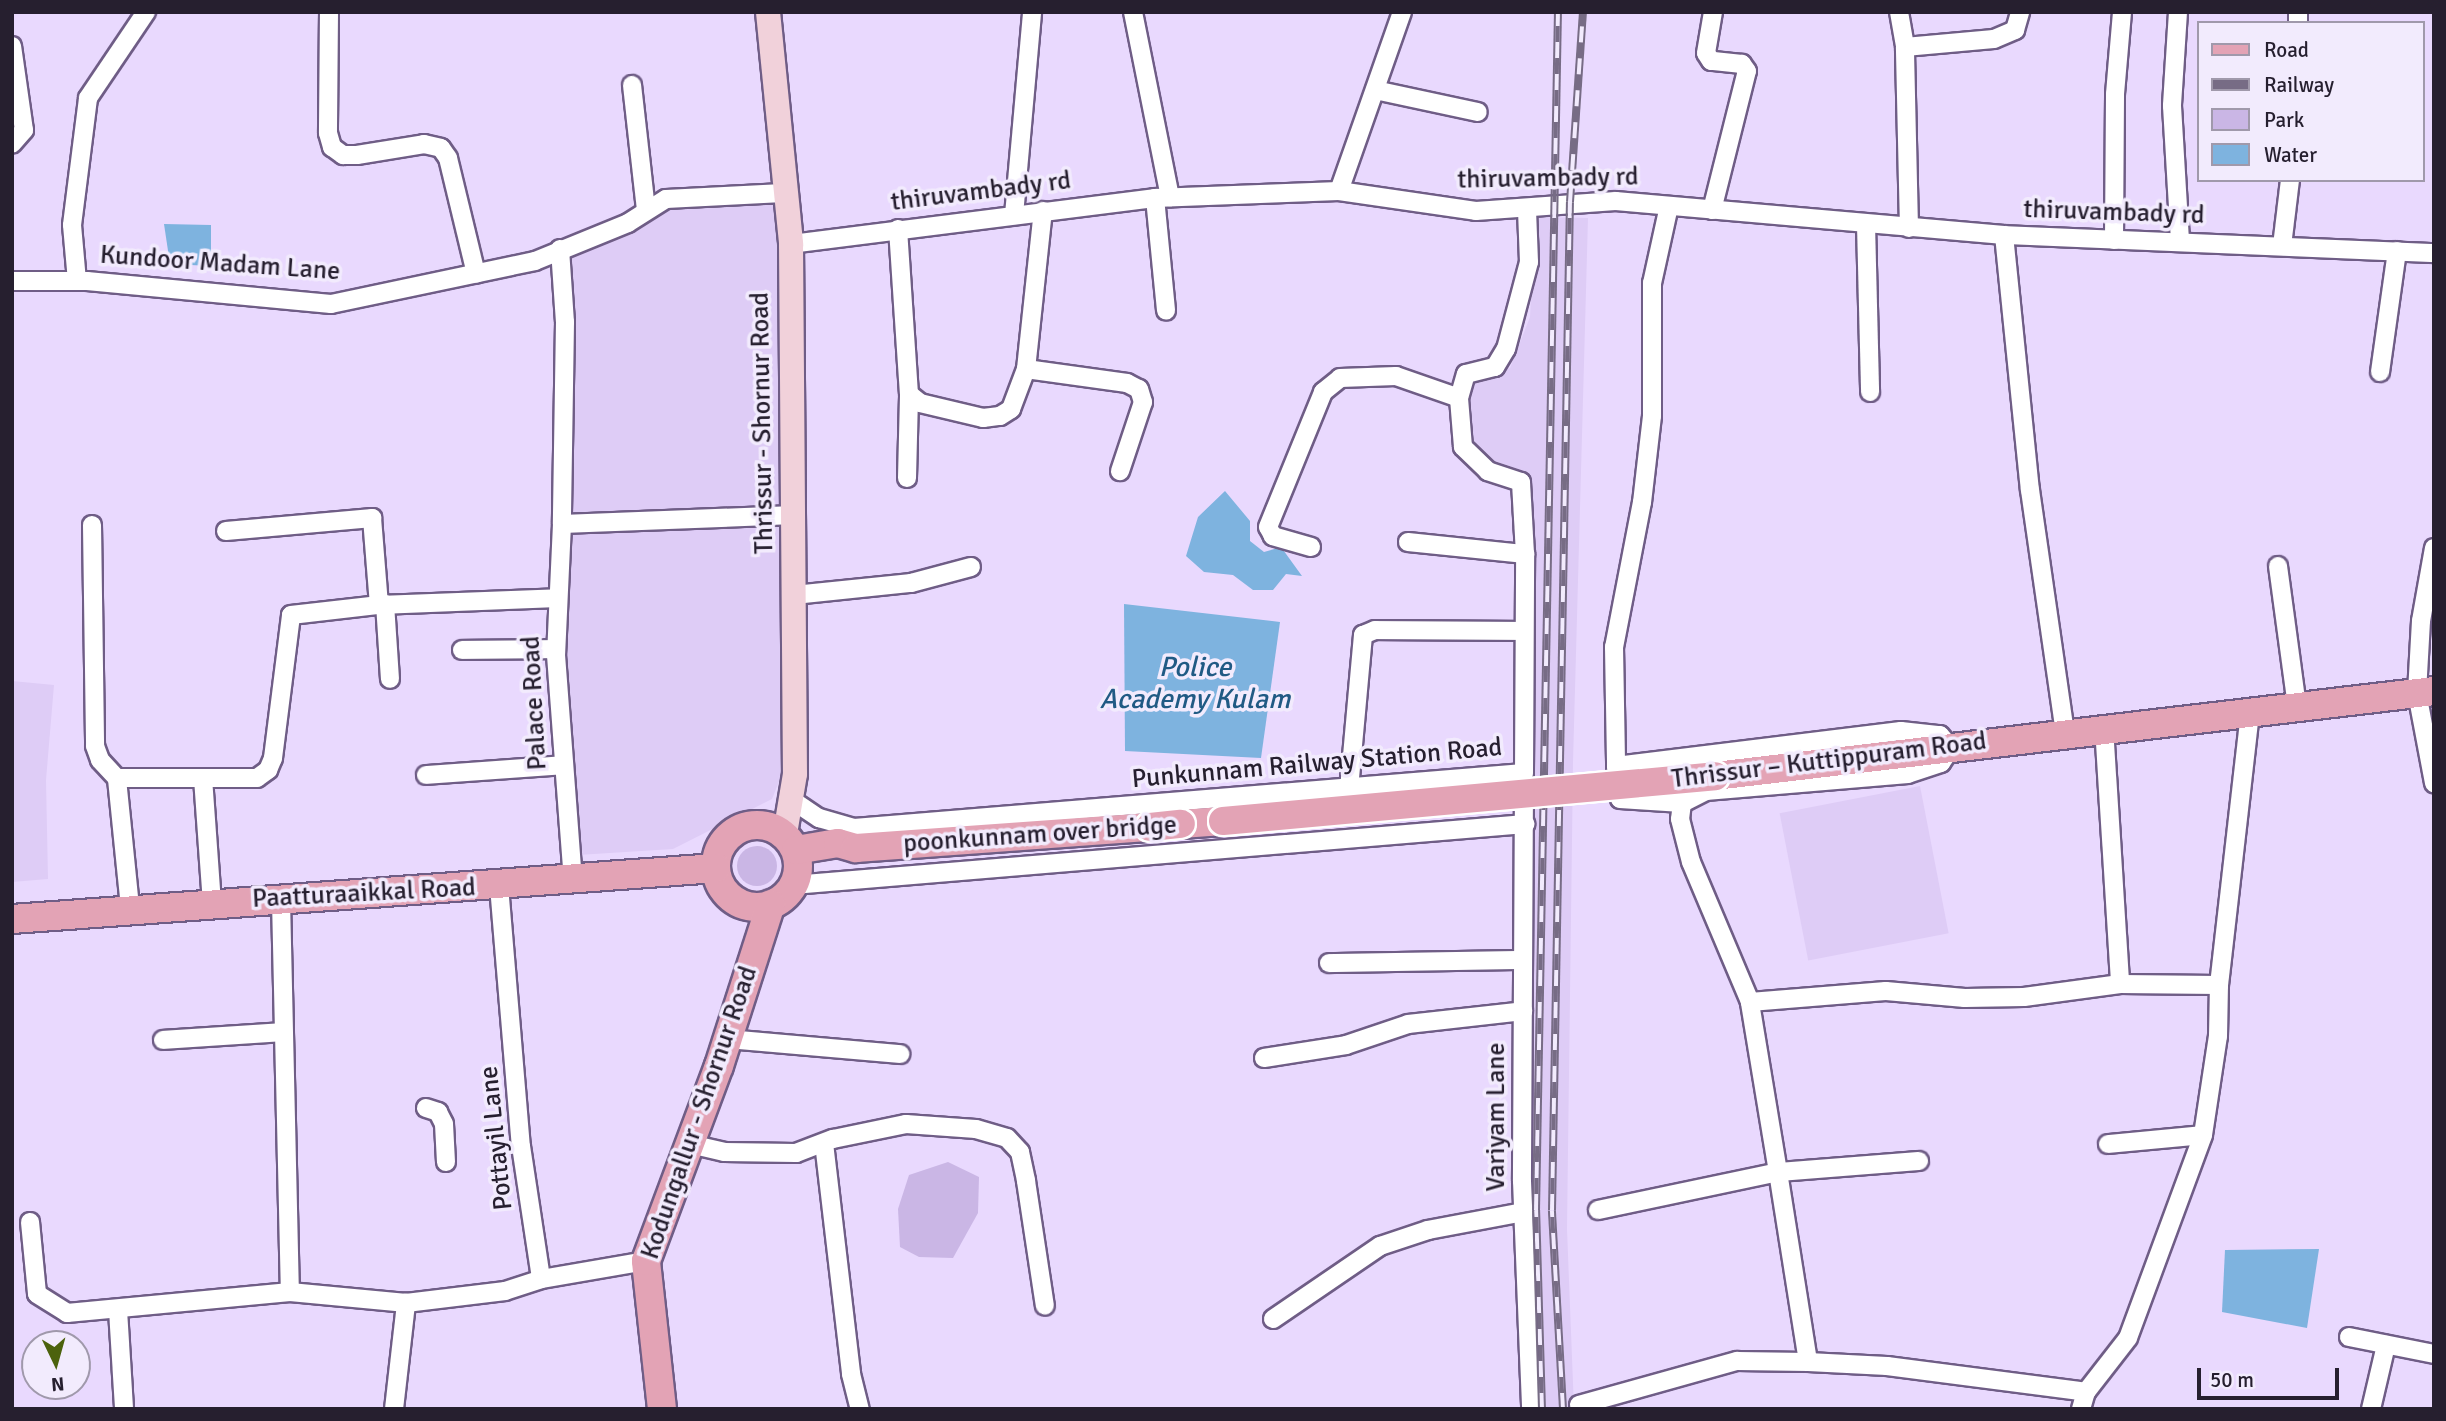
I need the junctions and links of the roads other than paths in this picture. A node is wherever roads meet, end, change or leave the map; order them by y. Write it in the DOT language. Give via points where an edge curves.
graph roads {
  1 [pos="146,12"];
  2 [pos="329,12"];
  3 [pos="768,12"];
  4 [pos="1032,12"];
  5 [pos="1133,12"];
  6 [pos="1402,12"];
  7 [pos="1713,12"];
  8 [pos="1899,12"];
  9 [pos="2020,12"];
  10 [pos="2122,12"];
  11 [pos="2178,12"];
  12 [pos="12,46"];
  13 [pos="1905,47"];
  14 [pos="632,85"];
  15 [pos="1375,90"];
  16 [pos="1478,112"];
  17 [pos="12,144"];
  18 [pos="2290,182"];
  19 [pos="1339,191"];
  20 [pos="783,193"];
  21 [pos="1163,198"];
  22 [pos="1669,206"];
  23 [pos="646,209"];
  24 [pos="1527,210"];
  25 [pos="1712,210"];
  26 [pos="1043,211"];
  27 [pos="1014,215"];
  28 [pos="1866,224"];
  29 [pos="1909,228"];
  30 [pos="898,229"];
  31 [pos="2004,235"];
  32 [pos="2114,240"];
  33 [pos="2180,242"];
  34 [pos="791,244"];
  35 [pos="2282,246"];
  36 [pos="2433,248"];
  37 [pos="560,249"];
  38 [pos="2397,251"];
  39 [pos="476,274"];
  40 [pos="12,281"];
  41 [pos="76,281"];
  42 [pos="1166,310"];
  43 [pos="1026,369"];
  44 [pos="2380,372"];
  45 [pos="1870,392"];
  46 [pos="909,394"];
  47 [pos="1459,398"];
  48 [pos="1120,471"];
  49 [pos="907,478"];
  50 [pos="794,515"];
  51 [pos="562,524"];
  52 [pos="92,525"];
  53 [pos="226,531"];
  54 [pos="1408,542"];
  55 [pos="1311,547"];
  56 [pos="2434,548"];
  57 [pos="1525,554"];
  58 [pos="2278,566"];
  59 [pos="971,567"];
  60 [pos="794,595"];
  61 [pos="558,598"];
  62 [pos="382,604"];
  63 [pos="1522,631"];
  64 [pos="556,649"];
  65 [pos="462,650"];
  66 [pos="390,679"];
  67 [pos="2425,692"];
  68 [pos="2297,706"];
  69 [pos="2250,711"];
  70 [pos="2104,727"];
  71 [pos="2065,732"];
  72 [pos="1951,748"];
  73 [pos="564,765"];
  74 [pos="1616,766"];
  75 [pos="1524,774"];
  76 [pos="426,775"];
  77 [pos="117,778"];
  78 [pos="202,778"];
  79 [pos="2434,783"];
  80 [pos="1349,789"];
  81 [pos="789,798"];
  82 [pos="1163,803"];
  83 [pos="1682,803"];
  84 [pos="1223,821"];
  85 [pos="1525,824"];
  86 [pos="1168,855"];
  87 [pos="793,860"];
  88 [pos="716,868"];
  89 [pos="573,879"];
  90 [pos="499,886"];
  91 [pos="281,900"];
  92 [pos="212,903"];
  93 [pos="771,904"];
  94 [pos="130,907"];
  95 [pos="12,919"];
  96 [pos="1523,960"];
  97 [pos="1329,963"];
  98 [pos="2120,984"];
  99 [pos="2219,985"];
  100 [pos="1750,1002"];
  101 [pos="1523,1011"];
  102 [pos="284,1032"];
  103 [pos="728,1039"];
  104 [pos="163,1040"];
  105 [pos="900,1054"];
  106 [pos="1264,1058"];
  107 [pos="426,1108"];
  108 [pos="2203,1135"];
  109 [pos="824,1143"];
  110 [pos="690,1144"];
  111 [pos="2108,1144"];
  112 [pos="1919,1161"];
  113 [pos="446,1162"];
  114 [pos="1778,1172"];
  115 [pos="1598,1210"];
  116 [pos="1523,1212"];
  117 [pos="30,1222"];
  118 [pos="646,1261"];
  119 [pos="541,1279"];
  120 [pos="290,1292"];
  121 [pos="406,1303"];
  122 [pos="1045,1306"];
  123 [pos="118,1310"];
  124 [pos="1273,1319"];
  125 [pos="2349,1337"];
  126 [pos="2386,1345"];
  127 [pos="2434,1354"];
  128 [pos="1808,1362"];
  129 [pos="2083,1401"];
  130 [pos="1579,1405"];
  131 [pos="124,1409"];
  132 [pos="394,1409"];
  133 [pos="662,1409"];
  134 [pos="860,1409"];
  135 [pos="1531,1409"];
  136 [pos="2371,1409"];
  1 -- 41 [label="street" via="88,98 72,225"];
  2 -- 39 [label="street" via="328,133 332,147 342,155 424,144 441,148 448,158"];
  3 -- 20 [label="main road, Thrissur - Shornur Road"];
  4 -- 27 [label="street"];
  5 -- 21 [label="street"];
  6 -- 15 [label="street"];
  7 -- 25 [label="street" via="1706,53 1711,61 1742,64 1747,71"];
  8 -- 13 [label="street"];
  9 -- 13 [label="street" via="2015,30 1994,39"];
  10 -- 32 [label="street" via="2115,94"];
  11 -- 33 [label="street" via="2172,106"];
  12 -- 17 [label="street" via="24,130"];
  13 -- 29 [label="street"];
  14 -- 23 [label="street"];
  15 -- 16 [label="street"];
  15 -- 19 [label="street"];
  18 -- 35 [label="street"];
  19 -- 21 [label="street, thiruvambady rd"];
  19 -- 24 [label="street, thiruvambady rd" via="1476,211"];
  20 -- 23 [label="street, Kundoor Madam Lane" via="666,199"];
  20 -- 34 [label="main road, Thrissur - Shornur Road"];
  21 -- 26 [label="street, thiruvambady rd"];
  21 -- 42 [label="street"];
  22 -- 24 [label="street, thiruvambady rd" via="1570,202"];
  22 -- 25 [label="street, thiruvambady rd"];
  22 -- 74 [label="street" via="1652,284 1652,416 1642,502 1614,647"];
  23 -- 37 [label="street, Kundoor Madam Lane" via="628,223"];
  24 -- 47 [label="street" via="1529,262 1506,349 1495,367 1466,374"];
  25 -- 28 [label="street, thiruvambady rd"];
  26 -- 27 [label="street, thiruvambady rd"];
  26 -- 43 [label="street"];
  27 -- 30 [label="street, thiruvambady rd"];
  28 -- 29 [label="street, thiruvambady rd"];
  28 -- 45 [label="street"];
  29 -- 31 [label="street, thiruvambady rd"];
  30 -- 34 [label="street, thiruvambady rd"];
  30 -- 46 [label="street"];
  31 -- 32 [label="street, thiruvambady rd"];
  31 -- 71 [label="street" via="2030,490"];
  32 -- 33 [label="street, thiruvambady rd"];
  33 -- 35 [label="street, thiruvambady rd"];
  34 -- 50 [label="main road, Thrissur - Shornur Road"];
  35 -- 38 [label="street, thiruvambady rd"];
  36 -- 38 [label="street, thiruvambady rd"];
  37 -- 39 [label="street, Kundoor Madam Lane" via="534,261"];
  37 -- 51 [label="street, Palace Road" via="565,322"];
  38 -- 44 [label="street"];
  39 -- 41 [label="street, Kundoor Madam Lane" via="331,304"];
  40 -- 41 [label="street, Kundoor Madam Lane"];
  43 -- 46 [label="street" via="1011,408 1000,416 983,418 932,406"];
  43 -- 48 [label="street" via="1127,383 1139,390 1143,402"];
  46 -- 49 [label="street"];
  47 -- 55 [label="street" via="1396,376 1340,378 1323,391 1268,527 1273,536"];
  47 -- 57 [label="street, Punkunnam Railway Station Road" via="1463,447 1488,471 1521,482"];
  50 -- 51 [label="street"];
  50 -- 60 [label="main road, Thrissur - Shornur Road"];
  51 -- 61 [label="street, Palace Road"];
  52 -- 77 [label="street" via="95,746 100,760"];
  53 -- 62 [label="street" via="372,518"];
  54 -- 57 [label="street"];
  56 -- 67 [label="street" via="2421,621"];
  57 -- 63 [label="street, Punkunnam Railway Station Road"];
  58 -- 68 [label="street"];
  59 -- 60 [label="street" via="911,583"];
  60 -- 81 [label="main road, Thrissur - Shornur Road" via="795,774"];
  61 -- 62 [label="street"];
  61 -- 64 [label="street, Palace Road"];
  62 -- 66 [label="street"];
  62 -- 78 [label="street" via="291,615 268,770 257,778"];
  63 -- 75 [label="street, Punkunnam Railway Station Road"];
  63 -- 80 [label="street" via="1375,630 1363,635"];
  64 -- 65 [label="street"];
  64 -- 73 [label="street, Palace Road"];
  67 -- 68 [label="main road, Thrissur – Kuttippuram Road"];
  67 -- 79 [label="street"];
  68 -- 69 [label="main road, Thrissur – Kuttippuram Road"];
  69 -- 70 [label="main road, Thrissur – Kuttippuram Road"];
  69 -- 99 [label="street"];
  70 -- 71 [label="main road, Thrissur – Kuttippuram Road"];
  70 -- 98 [label="street"];
  71 -- 72 [label="main road, Thrissur – Kuttippuram Road"];
  72 -- 74 [label="street" via="1940,735 1901,731"];
  72 -- 83 [label="street" via="1941,763 1908,774 1706,791"];
  72 -- 84 [label="main road, Thrissur – Kuttippuram Road, bridge" via="1715,776"];
  73 -- 76 [label="street"];
  73 -- 89 [label="street, Palace Road"];
  74 -- 83 [label="street" via="1620,799"];
  75 -- 80 [label="street, Punkunnam Railway Station Road"];
  75 -- 85 [label="street, Variyam Lane"];
  77 -- 78 [label="street"];
  77 -- 94 [label="street"];
  78 -- 92 [label="street"];
  80 -- 82 [label="street, Punkunnam Railway Station Road"];
  81 -- 82 [label="street, Punkunnam Railway Station Road" via="819,818 854,828"];
  81 -- 87 [label="main road, Thrissur - Shornur Road"];
  82 -- 86 [label="street"];
  83 -- 100 [label="street" via="1680,819 1691,862"];
  84 -- 87 [label="main road, poonkunnam over bridge, bridge" via="856,848 838,843"];
  85 -- 86 [label="street"];
  85 -- 96 [label="street, Variyam Lane"];
  86 -- 87 [label="street" via="929,873"];
  87 -- 88 [label="main road" via="760,825 741,828 720,849"];
  87 -- 93 [label="main road"];
  88 -- 89 [label="main road, Paatturaaikkal Road"];
  88 -- 93 [label="main road" via="729,895 741,903"];
  89 -- 90 [label="main road, Paatturaaikkal Road"];
  90 -- 91 [label="main road, Paatturaaikkal Road"];
  90 -- 119 [label="street, Pottayil Lane" via="521,1146"];
  91 -- 92 [label="main road, Paatturaaikkal Road"];
  91 -- 102 [label="street"];
  92 -- 94 [label="main road, Paatturaaikkal Road"];
  93 -- 103 [label="main road, Kodungallur - Shornur Road"];
  94 -- 95 [label="main road, Paatturaaikkal Road"];
  96 -- 97 [label="street"];
  96 -- 101 [label="street, Variyam Lane"];
  98 -- 99 [label="street"];
  98 -- 100 [label="street" via="2024,997 1965,998 1886,991"];
  99 -- 108 [label="street" via="2218,1036"];
  100 -- 114 [label="street"];
  101 -- 106 [label="street" via="1408,1024 1346,1045"];
  101 -- 116 [label="street, Variyam Lane"];
  102 -- 104 [label="street"];
  102 -- 120 [label="street"];
  103 -- 105 [label="street"];
  103 -- 110 [label="main road, Kodungallur - Shornur Road"];
  107 -- 113 [label="street" via="438,1112 444,1124"];
  108 -- 111 [label="street"];
  108 -- 129 [label="street" via="2128,1338"];
  109 -- 110 [label="street" via="784,1153 724,1152"];
  109 -- 122 [label="street" via="906,1124 976,1129 1007,1138 1020,1152"];
  109 -- 134 [label="street" via="851,1374"];
  110 -- 118 [label="main road, Kodungallur - Shornur Road"];
  112 -- 114 [label="street"];
  114 -- 115 [label="street"];
  114 -- 128 [label="street"];
  116 -- 124 [label="street" via="1429,1230 1380,1246"];
  116 -- 135 [label="street, Variyam Lane"];
  117 -- 123 [label="street" via="37,1294 67,1313"];
  118 -- 119 [label="street"];
  118 -- 133 [label="main road, Kodungallur - Shornur Road"];
  119 -- 121 [label="street" via="505,1292"];
  120 -- 121 [label="street"];
  120 -- 123 [label="street"];
  121 -- 132 [label="street"];
  123 -- 131 [label="street"];
  125 -- 126 [label="street"];
  126 -- 127 [label="street"];
  126 -- 136 [label="street"];
  128 -- 129 [label="street" via="1887,1366"];
  128 -- 130 [label="street" via="1737,1361"];
}
